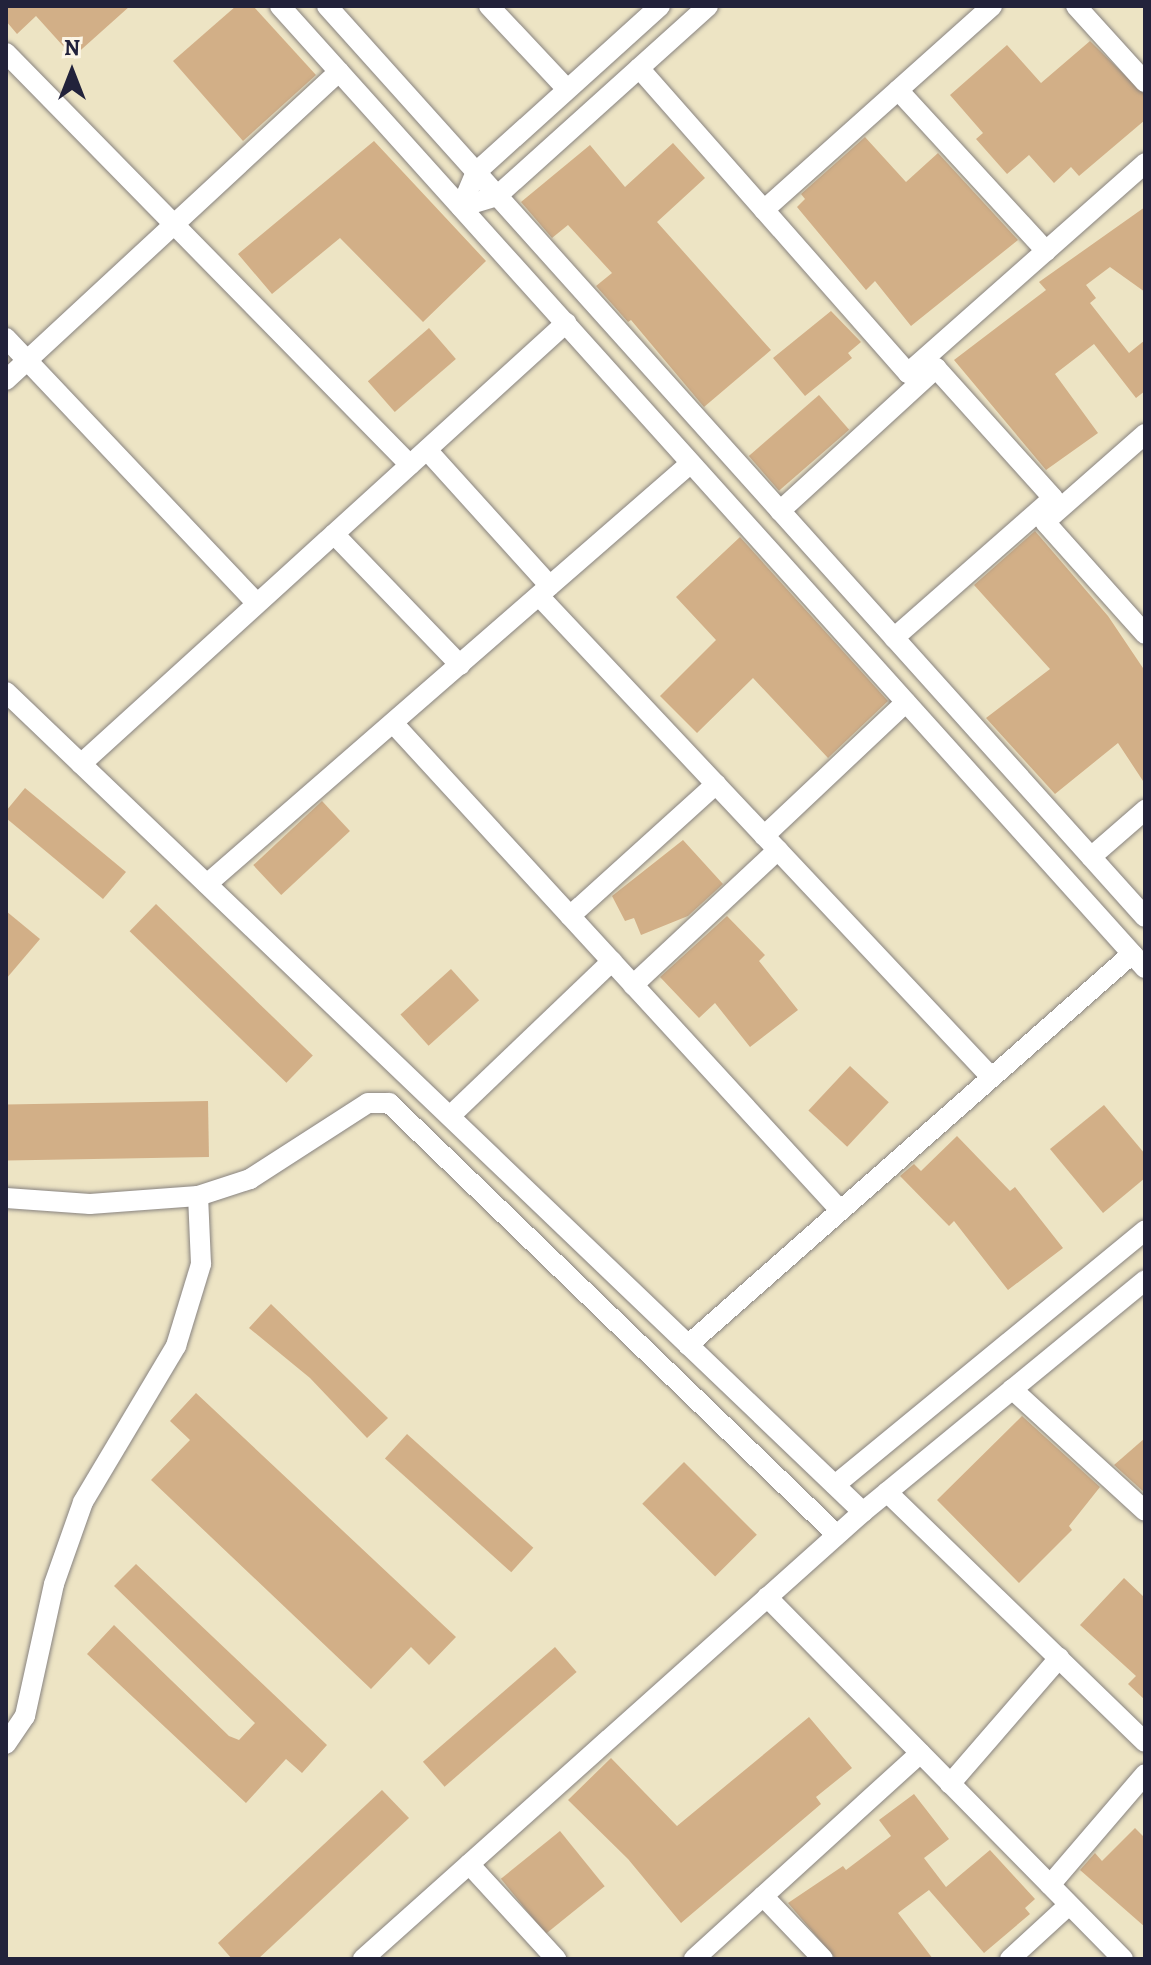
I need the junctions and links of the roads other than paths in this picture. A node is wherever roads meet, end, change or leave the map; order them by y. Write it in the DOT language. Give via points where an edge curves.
graph roads {
  1 [pos="280,6"];
  2 [pos="327,6"];
  3 [pos="489,6"];
  4 [pos="660,6"];
  5 [pos="708,6"];
  6 [pos="992,6"];
  7 [pos="1076,6"];
  8 [pos="6,53"];
  9 [pos="639,68"];
  10 [pos="339,72"];
  11 [pos="1145,82"];
  12 [pos="567,89"];
  13 [pos="898,90"];
  14 [pos="1145,163"];
  15 [pos="476,172"];
  16 [pos="497,196"];
  17 [pos="461,207"];
  18 [pos="764,210"];
  19 [pos="174,225"];
  20 [pos="1046,251"];
  21 [pos="566,323"];
  22 [pos="6,338"];
  23 [pos="28,360"];
  24 [pos="936,368"];
  25 [pos="908,373"];
  26 [pos="6,380"];
  27 [pos="1145,434"];
  28 [pos="427,450"];
  29 [pos="691,463"];
  30 [pos="410,465"];
  31 [pos="1053,498"];
  32 [pos="780,511"];
  33 [pos="1045,522"];
  34 [pos="334,534"];
  35 [pos="544,591"];
  36 [pos="257,603"];
  37 [pos="1145,634"];
  38 [pos="894,638"];
  39 [pos="460,665"];
  40 [pos="6,692"];
  41 [pos="906,702"];
  42 [pos="393,723"];
  43 [pos="81,764"];
  44 [pos="716,784"];
  45 [pos="1145,810"];
  46 [pos="771,843"];
  47 [pos="1091,857"];
  48 [pos="207,884"];
  49 [pos="570,916"];
  50 [pos="1145,917"];
  51 [pos="612,961"];
  52 [pos="1139,961"];
  53 [pos="633,985"];
  54 [pos="992,1078"];
  55 [pos="450,1116"];
  56 [pos="198,1196"];
  57 [pos="6,1198"];
  58 [pos="841,1211"];
  59 [pos="1145,1230"];
  60 [pos="1145,1280"];
  61 [pos="688,1345"];
  62 [pos="1012,1389"];
  63 [pos="835,1485"];
  64 [pos="887,1492"];
  65 [pos="1145,1511"];
  66 [pos="863,1512"];
  67 [pos="837,1535"];
  68 [pos="767,1597"];
  69 [pos="1059,1658"];
  70 [pos="1145,1742"];
  71 [pos="6,1744"];
  72 [pos="920,1753"];
  73 [pos="1145,1774"];
  74 [pos="950,1784"];
  75 [pos="469,1864"];
  76 [pos="1050,1885"];
  77 [pos="763,1896"];
  78 [pos="1069,1905"];
  79 [pos="695,1958"];
  80 [pos="363,1959"];
  81 [pos="556,1959"];
  82 [pos="823,1959"];
  83 [pos="1010,1959"];
  84 [pos="1123,1959"];
  1 -- 10 [label="street"];
  2 -- 15 [label="street"];
  3 -- 12 [label="street"];
  4 -- 12 [label="street"];
  5 -- 9 [label="street"];
  6 -- 13 [label="street"];
  7 -- 11 [label="street"];
  8 -- 19 [label="street"];
  9 -- 16 [label="street"];
  9 -- 18 [label="street"];
  10 -- 17 [label="street"];
  10 -- 19 [label="street"];
  12 -- 15 [label="street"];
  13 -- 18 [label="street"];
  13 -- 20 [label="street"];
  14 -- 20 [label="street"];
  15 -- 16 [label="street"];
  15 -- 17 [label="street"];
  16 -- 17 [label="street"];
  16 -- 32 [label="street"];
  17 -- 21 [label="street"];
  18 -- 25 [label="street"];
  19 -- 23 [label="street"];
  19 -- 30 [label="street"];
  20 -- 25 [label="street"];
  21 -- 28 [label="street"];
  21 -- 29 [label="street"];
  22 -- 23 [label="street"];
  23 -- 26 [label="street"];
  23 -- 36 [label="street"];
  24 -- 25 [label="street"];
  24 -- 31 [label="street"];
  24 -- 32 [label="street"];
  27 -- 33 [label="street"];
  28 -- 30 [label="street"];
  28 -- 35 [label="street"];
  29 -- 35 [label="street"];
  29 -- 41 [label="street"];
  30 -- 34 [label="street"];
  31 -- 33 [label="street"];
  31 -- 38 [label="street"];
  32 -- 38 [label="street"];
  33 -- 37 [label="street"];
  34 -- 36 [label="street"];
  34 -- 39 [label="street"];
  35 -- 39 [label="street"];
  35 -- 44 [label="street"];
  36 -- 43 [label="street"];
  38 -- 47 [label="street"];
  39 -- 42 [label="street"];
  40 -- 43 [label="street"];
  41 -- 46 [label="street"];
  41 -- 52 [label="street"];
  42 -- 48 [label="street"];
  42 -- 49 [label="street"];
  43 -- 48 [label="street"];
  44 -- 46 [label="street"];
  44 -- 49 [label="street"];
  45 -- 47 [label="street"];
  46 -- 53 [label="street"];
  46 -- 54 [label="street"];
  47 -- 50 [label="street"];
  48 -- 55 [label="street"];
  49 -- 51 [label="street"];
  51 -- 53 [label="street"];
  51 -- 55 [label="street"];
  52 -- 54 [label="street"];
  53 -- 58 [label="street"];
  54 -- 58 [label="street"];
  55 -- 61 [label="street"];
  56 -- 57 [label="street" via="90,1204"];
  56 -- 67 [label="street" via="250,1179 368,1103 389,1103"];
  56 -- 71 [label="street" via="201,1264 176,1346 83,1502 54,1584 25,1716"];
  58 -- 61 [label="street"];
  59 -- 63 [label="street"];
  60 -- 62 [label="street"];
  61 -- 63 [label="street"];
  62 -- 64 [label="street"];
  62 -- 65 [label="street"];
  63 -- 66 [label="street"];
  64 -- 66 [label="street"];
  64 -- 69 [label="street"];
  66 -- 67 [label="street"];
  67 -- 68 [label="street"];
  68 -- 72 [label="street"];
  68 -- 75 [label="street"];
  69 -- 70 [label="street"];
  69 -- 74 [label="street"];
  72 -- 74 [label="street"];
  72 -- 77 [label="street"];
  73 -- 76 [label="street"];
  74 -- 76 [label="street"];
  75 -- 80 [label="street"];
  75 -- 81 [label="street"];
  76 -- 78 [label="street"];
  77 -- 79 [label="street"];
  77 -- 82 [label="street"];
  78 -- 83 [label="street"];
  78 -- 84 [label="street"];
}
